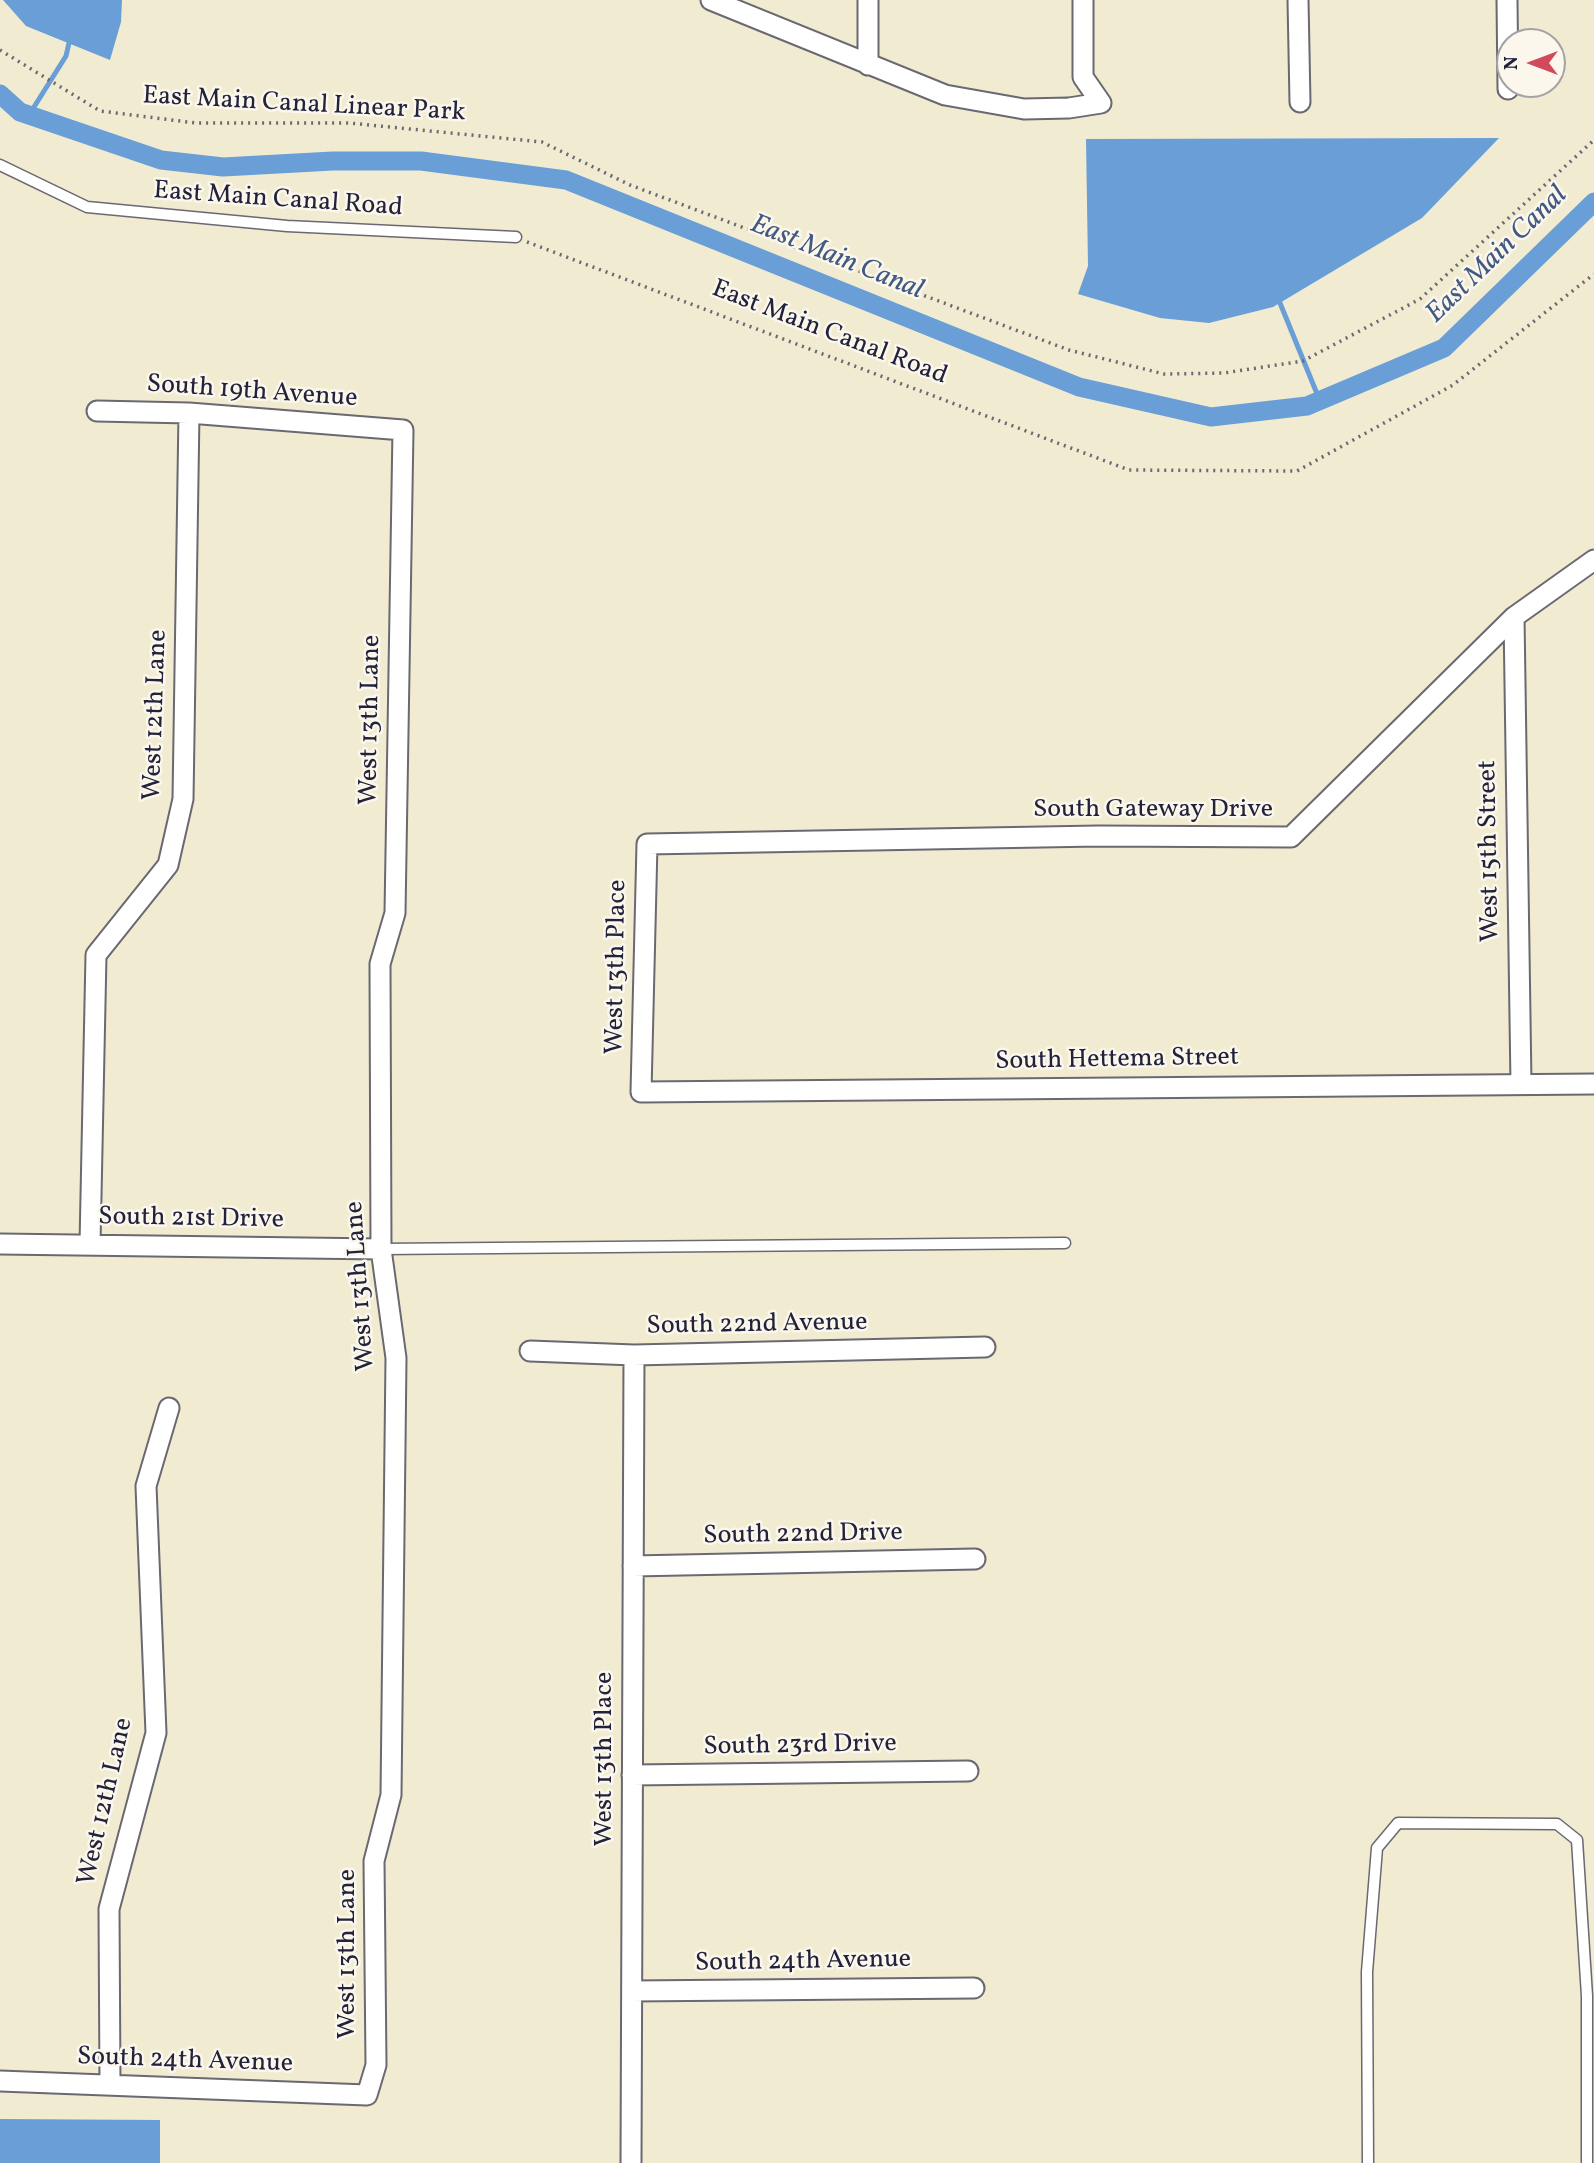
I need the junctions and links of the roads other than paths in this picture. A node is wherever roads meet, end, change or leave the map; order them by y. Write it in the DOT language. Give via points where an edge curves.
graph roads {
  1 [pos="711,0"];
  2 [pos="868,0"];
  3 [pos="1083,0"];
  4 [pos="1298,0"];
  5 [pos="1507,0"];
  6 [pos="1507,28"];
  7 [pos="868,65"];
  8 [pos="1300,102"];
  9 [pos="0,165"];
  10 [pos="516,237"];
  11 [pos="97,411"];
  12 [pos="189,413"];
  13 [pos="403,430"];
  14 [pos="1594,560"];
  15 [pos="1514,617"];
  16 [pos="647,844"];
  17 [pos="1521,1084"];
  18 [pos="1594,1084"];
  19 [pos="641,1092"];
  20 [pos="1065,1243"];
  21 [pos="0,1244"];
  22 [pos="90,1244"];
  23 [pos="381,1249"];
  24 [pos="985,1347"];
  25 [pos="530,1352"];
  26 [pos="634,1355"];
  27 [pos="169,1408"];
  28 [pos="975,1559"];
  29 [pos="633,1566"];
  30 [pos="968,1771"];
  31 [pos="632,1775"];
  32 [pos="974,1988"];
  33 [pos="632,1991"];
  34 [pos="0,2081"];
  35 [pos="110,2084"];
  36 [pos="368,2095"];
  37 [pos="631,2163"];
  38 [pos="1368,2163"];
  39 [pos="1587,2163"];
  1 -- 7 [label="street"];
  2 -- 7 [label="street"];
  3 -- 7 [label="street" via="1083,77 1101,103 1024,109 946,95"];
  4 -- 8 [label="street"];
  5 -- 6 [label="street"];
  9 -- 10 [label="lane, East Main Canal Road" via="88,208 287,226"];
  11 -- 12 [label="street, South 19th Avenue"];
  12 -- 13 [label="street, South 19th Avenue"];
  12 -- 22 [label="street, West 12th Lane" via="183,799 168,865 96,955"];
  13 -- 23 [label="street, West 13th Lane" via="396,913 380,964"];
  14 -- 15 [label="street, South Gateway Drive"];
  15 -- 16 [label="street, South Gateway Drive" via="1291,837"];
  15 -- 17 [label="street, West 15th Street"];
  16 -- 19 [label="street, West 13th Place"];
  17 -- 18 [label="street, South Hettema Street"];
  17 -- 19 [label="street, South Hettema Street"];
  20 -- 23 [label="lane"];
  21 -- 22 [label="street, South 21st Drive"];
  22 -- 23 [label="street, South 21st Drive"];
  23 -- 36 [label="street, West 13th Lane" via="396,1358 391,1795 374,1861 376,2065"];
  24 -- 26 [label="street, South 22nd Avenue"];
  25 -- 26 [label="street, South 22nd Avenue"];
  26 -- 29 [label="street, West 13th Place"];
  27 -- 35 [label="street, West 12th Lane" via="146,1486 156,1733 109,1909"];
  28 -- 29 [label="street, South 22nd Drive"];
  29 -- 31 [label="street, West 13th Place"];
  30 -- 31 [label="street, South 23rd Drive"];
  31 -- 33 [label="street, West 13th Place"];
  32 -- 33 [label="street, South 24th Avenue"];
  33 -- 37 [label="street, West 13th Place"];
  34 -- 35 [label="street, South 24th Avenue"];
  35 -- 36 [label="street, South 24th Avenue"];
  38 -- 39 [label="lane" via="1367,1972 1377,1848 1398,1824 1557,1824 1577,1840 1587,1996"];
}
